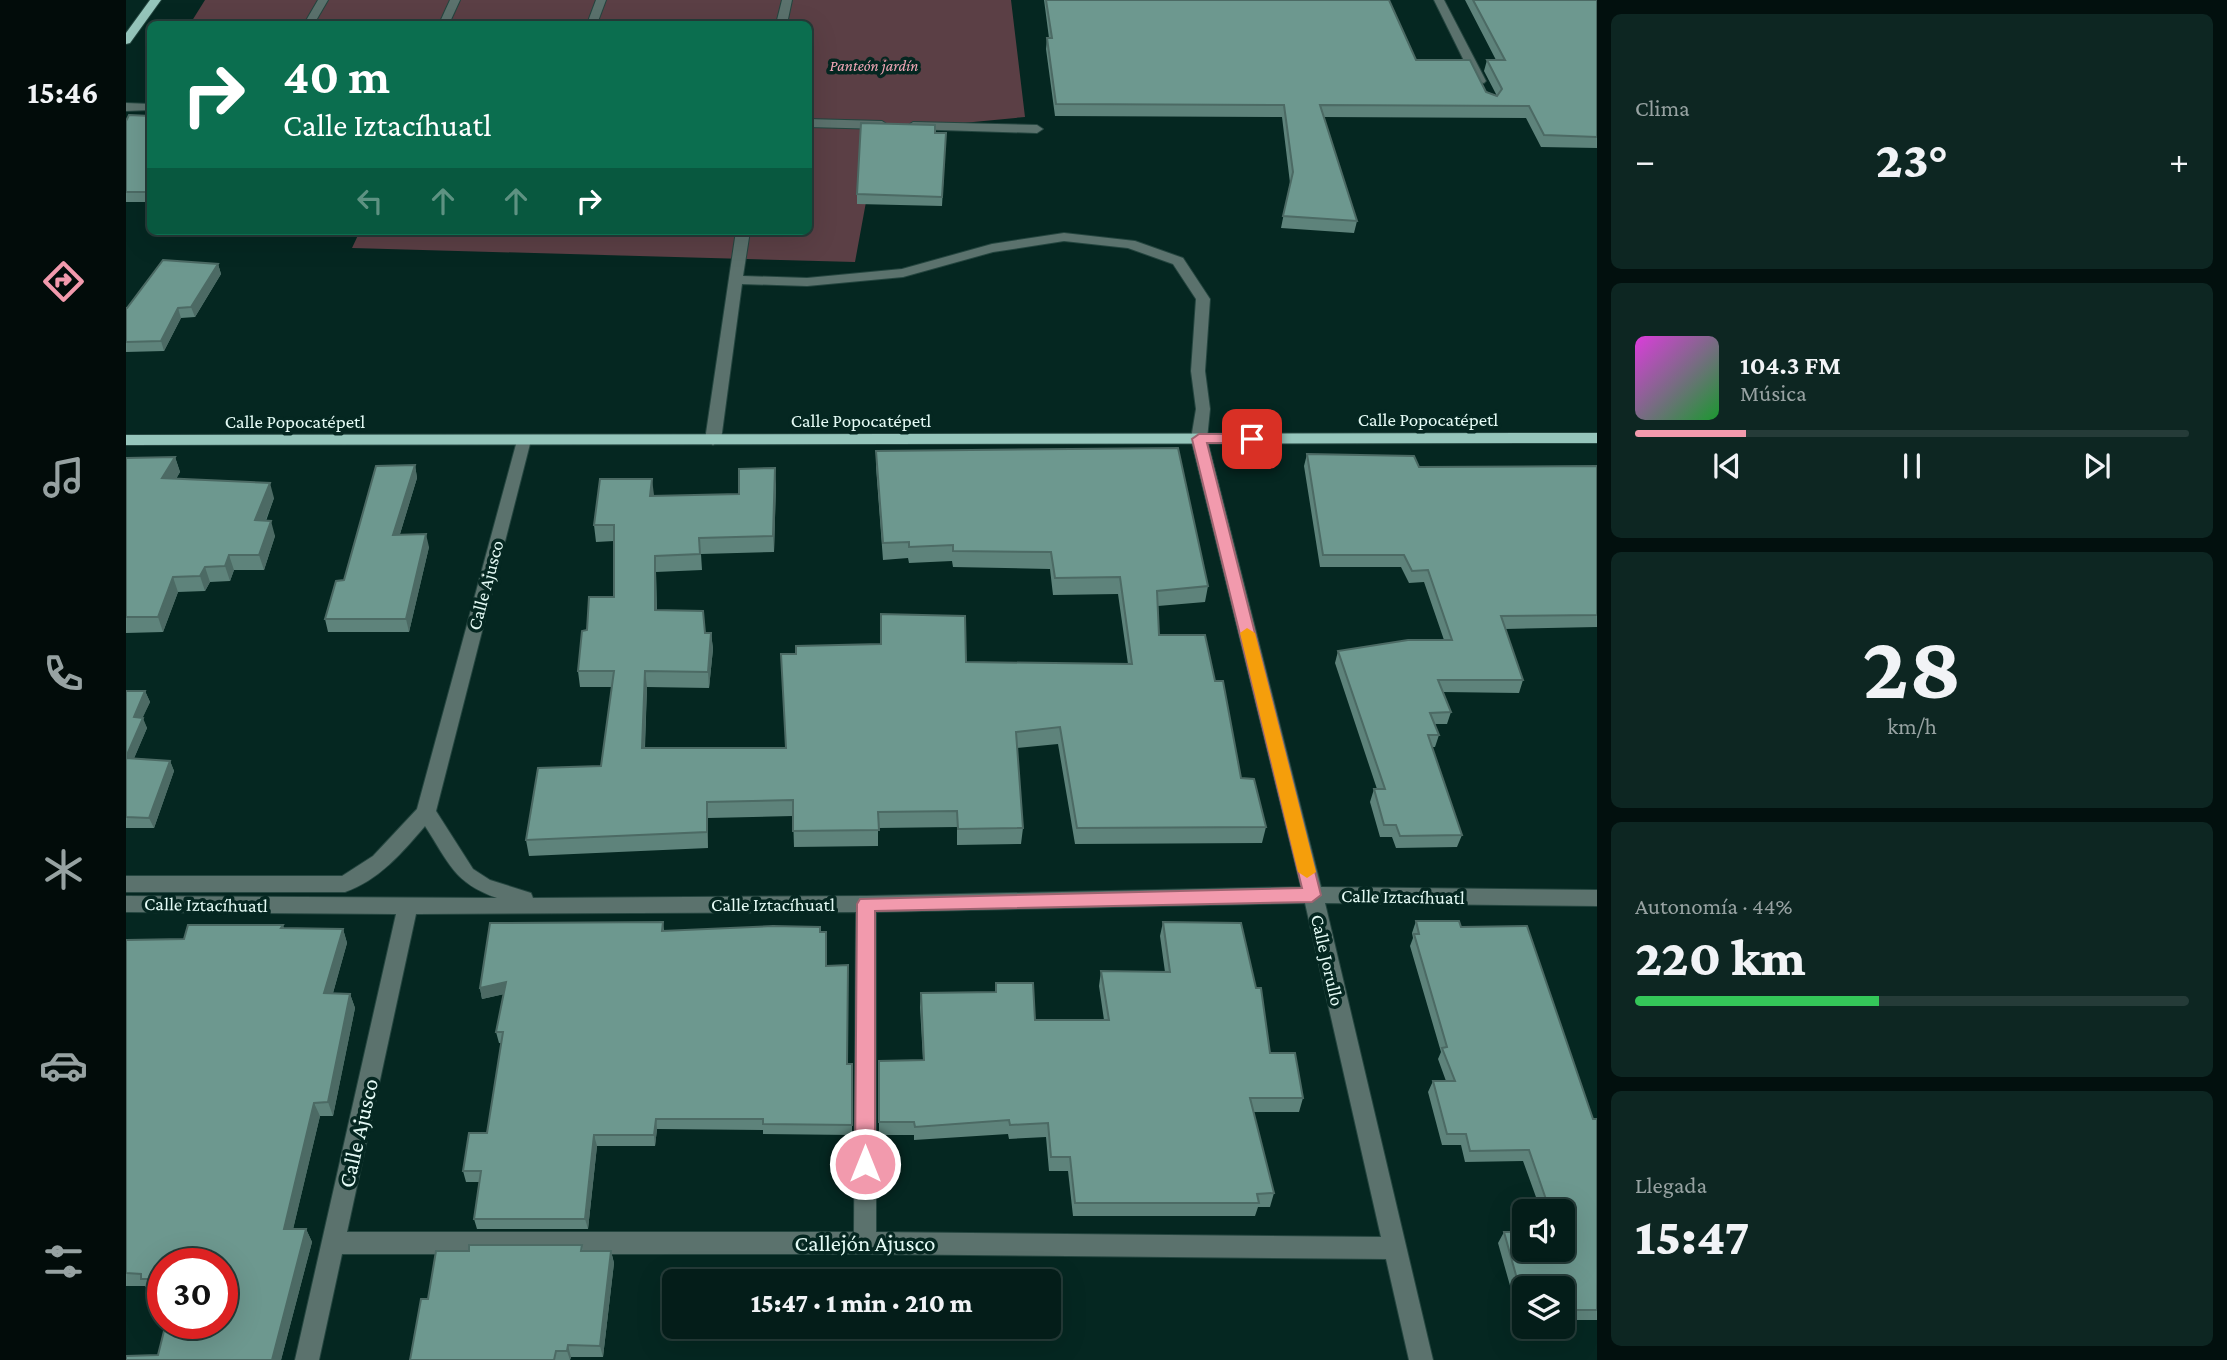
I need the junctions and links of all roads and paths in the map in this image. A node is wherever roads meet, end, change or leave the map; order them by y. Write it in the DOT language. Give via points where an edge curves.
graph roads {
  1 [pos="156,0"];
  2 [pos="323,0"];
  3 [pos="455,0"];
  4 [pos="601,0"];
  5 [pos="787,0"];
  6 [pos="1439,0"];
  7 [pos="311,21"];
  8 [pos="445,21"];
  9 [pos="593,21"];
  10 [pos="783,21"];
  11 [pos="126,41"];
  12 [pos="1485,91"];
  13 [pos="126,107"];
  14 [pos="147,107"];
  15 [pos="812,124"];
  16 [pos="1037,129"];
  17 [pos="742,235"];
  18 [pos="734,280"];
  19 [pos="1199,439"];
  20 [pos="1597,439"];
  21 [pos="126,440"];
  22 [pos="523,440"];
  23 [pos="713,440"];
  24 [pos="426,812"];
  25 [pos="126,884"];
  26 [pos="1312,895"];
  27 [pos="1597,898"];
  28 [pos="538,903"];
  29 [pos="126,904"];
  30 [pos="866,904"];
  31 [pos="408,906"];
  32 [pos="334,1243"];
  33 [pos="865,1243"];
  34 [pos="1396,1248"];
  35 [pos="307,1360"];
  36 [pos="1421,1360"];
  1 -- 11 [label="main road"];
  2 -- 7 [label="street"];
  3 -- 8 [label="street"];
  4 -- 9 [label="street"];
  5 -- 10 [label="street"];
  6 -- 12 [label="street"];
  13 -- 14 [label="street"];
  15 -- 16 [label="street"];
  17 -- 18 [label="street"];
  18 -- 19 [label="street, Calle Jorullo" via="807,282 903,273 992,248 1064,237 1130,244 1178,261 1203,299"];
  18 -- 23 [label="street"];
  19 -- 20 [label="main road, Calle Popocatépetl"];
  19 -- 23 [label="main road, Calle Popocatépetl"];
  19 -- 26 [label="street, Calle Jorullo"];
  21 -- 22 [label="main road, Calle Popocatépetl"];
  22 -- 23 [label="main road, Calle Popocatépetl"];
  22 -- 24 [label="street, Calle Ajusco"];
  24 -- 25 [label="street, Calle Iztacíhuatl" via="387,857 345,884"];
  24 -- 28 [label="street, Calle Iztacíhuatl" via="466,874 483,885"];
  26 -- 27 [label="street, Calle Iztacíhuatl"];
  26 -- 30 [label="street, Calle Iztacíhuatl"];
  26 -- 34 [label="street, Calle Jorullo"];
  28 -- 30 [label="street, Calle Iztacíhuatl"];
  28 -- 31 [label="street, Calle Iztacíhuatl"];
  29 -- 31 [label="street, Calle Iztacíhuatl"];
  30 -- 33 [label="street"];
  31 -- 32 [label="street, Calle Ajusco"];
  32 -- 33 [label="street, Callejón Ajusco"];
  32 -- 35 [label="street, Calle Ajusco"];
  33 -- 34 [label="street, Callejón Ajusco"];
  34 -- 36 [label="street, Calle Jorullo"];
}
